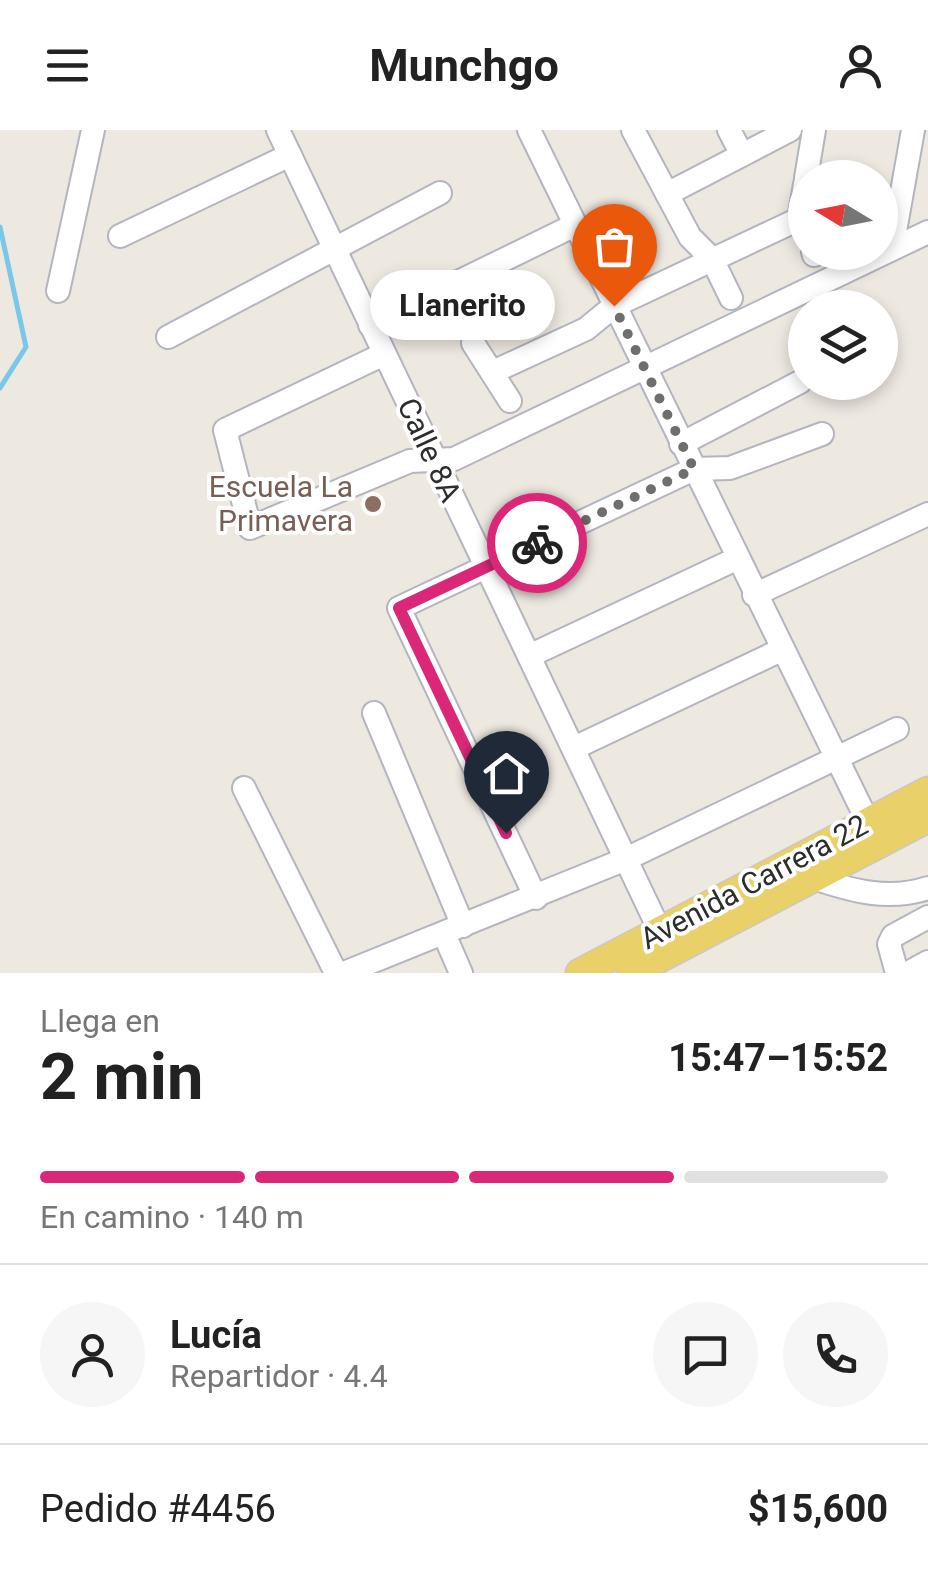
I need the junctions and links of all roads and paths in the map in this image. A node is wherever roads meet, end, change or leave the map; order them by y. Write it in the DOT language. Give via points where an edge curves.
graph roads {
  1 [pos="278,130"];
  2 [pos="529,130"];
  3 [pos="633,130"];
  4 [pos="729,130"];
  5 [pos="790,130"];
  6 [pos="814,130"];
  7 [pos="914,130"];
  8 [pos="92,131"];
  9 [pos="290,155"];
  10 [pos="742,155"];
  11 [pos="809,160"];
  12 [pos="440,193"];
  13 [pos="667,194"];
  14 [pos="898,216"];
  15 [pos="575,225"];
  16 [pos="928,232"];
  17 [pos="120,236"];
  18 [pos="788,244"];
  19 [pos="898,245"];
  20 [pos="337,250"];
  21 [pos="712,260"];
  22 [pos="846,270"];
  23 [pos="58,291"];
  24 [pos="731,298"];
  25 [pos="614,306"];
  26 [pos="370,324"];
  27 [pos="168,337"];
  28 [pos="474,343"];
  29 [pos="384,354"];
  30 [pos="644,366"];
  31 [pos="495,371"];
  32 [pos="788,388"];
  33 [pos="510,401"];
  34 [pos="822,434"];
  35 [pos="682,444"];
  36 [pos="433,460"];
  37 [pos="694,469"];
  38 [pos="928,514"];
  39 [pos="736,559"];
  40 [pos="485,567"];
  41 [pos="754,595"];
  42 [pos="781,650"];
  43 [pos="529,656"];
  44 [pos="374,713"];
  45 [pos="897,729"];
  46 [pos="574,748"];
  47 [pos="836,761"];
  48 [pos="244,788"];
  49 [pos="928,791"];
  50 [pos="928,818"];
  51 [pos="868,822"];
  52 [pos="626,858"];
  53 [pos="814,878"];
  54 [pos="928,888"];
  55 [pos="536,898"];
  56 [pos="928,916"];
  57 [pos="454,930"];
  58 [pos="666,953"];
  59 [pos="928,962"];
  60 [pos="336,973"];
  61 [pos="344,973"];
  62 [pos="462,973"];
  63 [pos="580,973"];
  64 [pos="631,973"];
  65 [pos="897,973"];
  66 [pos="908,973"];
  1 -- 9 [label="street, Calle 8A"];
  2 -- 15 [label="street"];
  3 -- 13 [label="street"];
  4 -- 10 [label="street"];
  5 -- 10 [label="street"];
  6 -- 11 [label="street"];
  7 -- 14 [label="street"];
  8 -- 23 [label="street"];
  9 -- 17 [label="street"];
  9 -- 20 [label="street, Calle 8A"];
  10 -- 13 [label="street"];
  12 -- 20 [label="street"];
  13 -- 21 [label="street" via="690,237"];
  15 -- 25 [label="street"];
  15 -- 26 [label="street"];
  16 -- 19 [label="street"];
  18 -- 21 [label="street"];
  20 -- 26 [label="street, Calle 8A"];
  20 -- 27 [label="street"];
  21 -- 24 [label="street"];
  21 -- 25 [label="street"];
  22 -- 30 [label="street"];
  25 -- 30 [label="street"];
  25 -- 31 [label="street" via="586,329"];
  26 -- 29 [label="street, Calle 8A"];
  28 -- 31 [label="street"];
  29 -- 36 [label="street, Calle 8A"];
  29 -- 36 [label="street" via="225,430 250,528 410,460"];
  30 -- 35 [label="street"];
  30 -- 36 [label="street" via="454,459"];
  31 -- 33 [label="street"];
  32 -- 35 [label="street"];
  34 -- 37 [label="street" via="730,468"];
  35 -- 37 [label="street"];
  36 -- 40 [label="street, Calle 8A"];
  37 -- 39 [label="street"];
  37 -- 40 [label="street"];
  38 -- 41 [label="street"];
  39 -- 41 [label="street"];
  39 -- 43 [label="street"];
  40 -- 43 [label="street, Calle 8A"];
  40 -- 55 [label="street" via="399,608"];
  41 -- 42 [label="street"];
  42 -- 46 [label="street"];
  42 -- 47 [label="street"];
  43 -- 46 [label="street, Calle 8A"];
  44 -- 57 [label="street"];
  45 -- 47 [label="street"];
  46 -- 52 [label="street, Calle 8A"];
  47 -- 51 [label="street"];
  47 -- 52 [label="street"];
  48 -- 60 [label="street"];
  49 -- 51 [label="main road, Avenida Carrera 22"];
  50 -- 53 [label="main road, Avenida Carrera 22"];
  51 -- 58 [label="main road, Avenida Carrera 22"];
  52 -- 55 [label="street"];
  52 -- 58 [label="street, Calle 8A"];
  53 -- 54 [label="street" via="856,892"];
  53 -- 58 [label="main road, Avenida Carrera 22"];
  55 -- 57 [label="street"];
  56 -- 65 [label="street" via="889,944"];
  57 -- 61 [label="street"];
  57 -- 62 [label="street"];
  58 -- 63 [label="main road, Avenida Carrera 22"];
  58 -- 64 [label="main road, Avenida Carrera 22"];
  59 -- 66 [label="street"];
}
